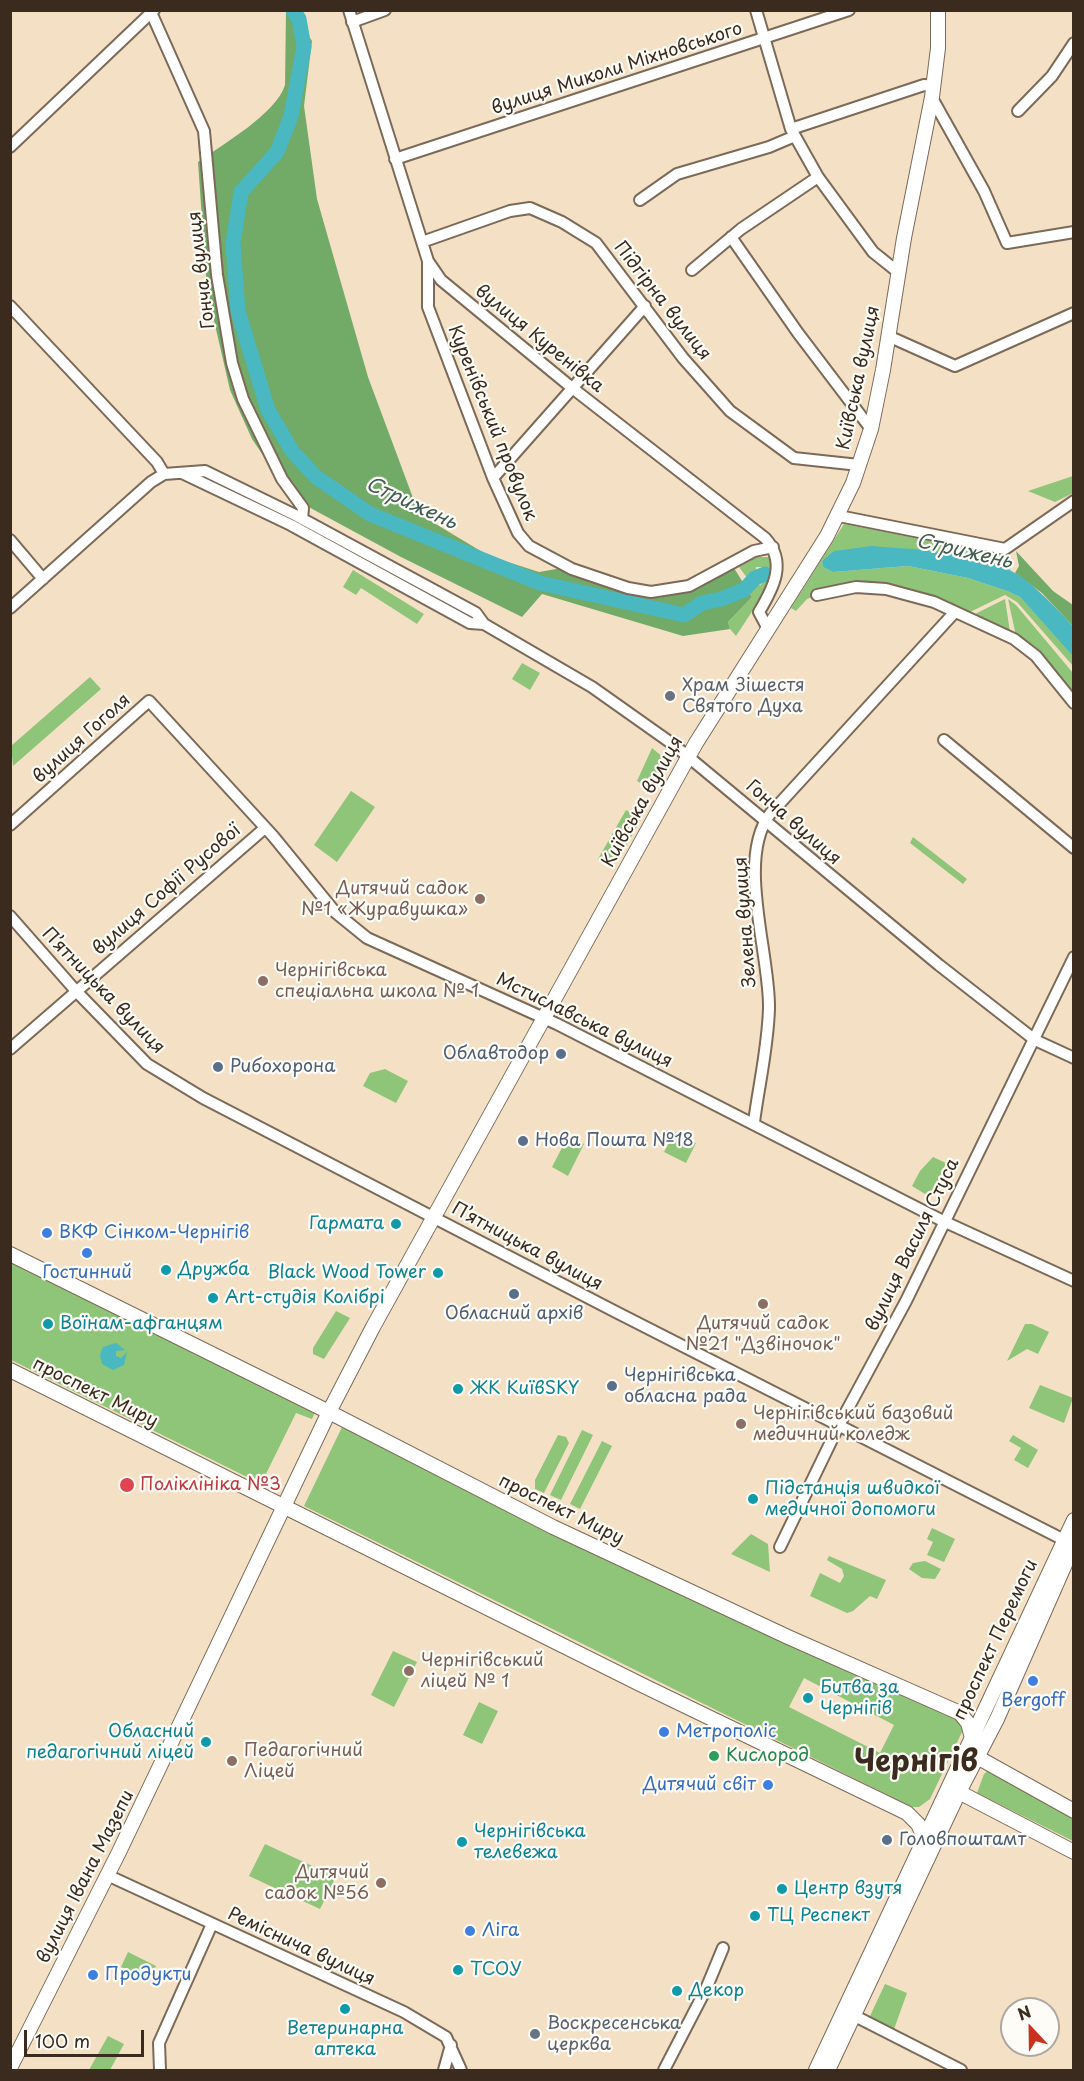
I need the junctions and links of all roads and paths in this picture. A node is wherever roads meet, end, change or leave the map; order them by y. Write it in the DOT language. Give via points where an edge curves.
graph roads {
  1 [pos="349,10"];
  2 [pos="385,10"];
  3 [pos="756,10"];
  4 [pos="849,10"];
  5 [pos="938,10"];
  6 [pos="152,11"];
  7 [pos="352,22"];
  8 [pos="766,38"];
  9 [pos="1074,43"];
  10 [pos="932,92"];
  11 [pos="1018,111"];
  12 [pos="793,132"];
  13 [pos="10,147"];
  14 [pos="395,159"];
  15 [pos="818,177"];
  16 [pos="640,200"];
  17 [pos="1074,232"];
  18 [pos="731,237"];
  19 [pos="422,242"];
  20 [pos="428,261"];
  21 [pos="692,270"];
  22 [pos="898,272"];
  23 [pos="10,306"];
  24 [pos="645,306"];
  25 [pos="1074,313"];
  26 [pos="888,336"];
  27 [pos="571,387"];
  28 [pos="871,429"];
  29 [pos="860,465"];
  30 [pos="180,472"];
  31 [pos="164,474"];
  32 [pos="493,478"];
  33 [pos="1074,501"];
  34 [pos="838,516"];
  35 [pos="302,519"];
  36 [pos="10,540"];
  37 [pos="773,547"];
  38 [pos="43,579"];
  39 [pos="817,595"];
  40 [pos="10,608"];
  41 [pos="954,613"];
  42 [pos="484,624"];
  43 [pos="767,627"];
  44 [pos="149,701"];
  45 [pos="1074,703"];
  46 [pos="944,740"];
  47 [pos="688,757"];
  48 [pos="766,819"];
  49 [pos="10,825"];
  50 [pos="265,828"];
  51 [pos="1074,848"];
  52 [pos="10,916"];
  53 [pos="1074,957"];
  54 [pos="76,991"];
  55 [pos="544,1018"];
  56 [pos="1035,1040"];
  57 [pos="10,1049"];
  58 [pos="1074,1058"];
  59 [pos="754,1122"];
  60 [pos="433,1216"];
  61 [pos="943,1221"];
  62 [pos="10,1254"];
  63 [pos="1074,1281"];
  64 [pos="10,1370"];
  65 [pos="329,1412"];
  66 [pos="840,1425"];
  67 [pos="285,1507"];
  68 [pos="1074,1520"];
  69 [pos="1071,1543"];
  70 [pos="780,1547"];
  71 [pos="986,1707"];
  72 [pos="960,1713"];
  73 [pos="972,1733"];
  74 [pos="977,1757"];
  75 [pos="958,1768"];
  76 [pos="953,1790"];
  77 [pos="938,1806"];
  78 [pos="1074,1811"];
  79 [pos="907,1813"];
  80 [pos="924,1837"];
  81 [pos="1074,1852"];
  82 [pos="107,1875"];
  83 [pos="212,1924"];
  84 [pos="723,1948"];
  85 [pos="850,2013"];
  86 [pos="451,2044"];
  87 [pos="10,2068"];
  88 [pos="159,2070"];
  89 [pos="444,2070"];
  90 [pos="461,2070"];
  91 [pos="664,2070"];
  92 [pos="816,2070"];
  93 [pos="828,2070"];
  94 [pos="961,2070"];
  1 -- 7 [label="street, вулиця Куренівка"];
  2 -- 7 [label="street"];
  3 -- 8 [label="street"];
  4 -- 8 [label="street, вулиця Миколи Міхновського"];
  5 -- 10 [label="main road, Київська вулиця" via="939,48"];
  6 -- 13 [label="street"];
  6 -- 35 [label="street, Гонча вулиця" via="204,131 217,275 232,363 262,440 282,479 303,508"];
  7 -- 14 [label="street, вулиця Куренівка"];
  8 -- 12 [label="street"];
  8 -- 14 [label="street, вулиця Миколи Міхновського"];
  9 -- 11 [label="street" via="1052,76"];
  10 -- 12 [label="street" via="924,85"];
  10 -- 17 [label="street" via="1007,243"];
  10 -- 22 [label="main road, Київська вулиця"];
  12 -- 15 [label="street"];
  12 -- 16 [label="street" via="769,147 677,174"];
  14 -- 19 [label="street, вулиця Куренівка"];
  15 -- 18 [label="street"];
  15 -- 22 [label="street" via="873,252"];
  18 -- 21 [label="street"];
  18 -- 28 [label="street"];
  19 -- 20 [label="street, вулиця Куренівка"];
  19 -- 24 [label="street, Підгірна вулиця" via="530,208 596,243"];
  20 -- 27 [label="street, вулиця Куренівка" via="441,280"];
  20 -- 32 [label="street, Куренівський провулок" via="428,307"];
  22 -- 26 [label="main road, Київська вулиця"];
  23 -- 31 [label="street"];
  24 -- 27 [label="street"];
  24 -- 29 [label="street, Підгірна вулиця" via="730,411 794,458"];
  25 -- 26 [label="street" via="956,366"];
  26 -- 28 [label="main road, Київська вулиця"];
  27 -- 32 [label="street"];
  27 -- 37 [label="street, вулиця Куренівка"];
  28 -- 29 [label="main road, Київська вулиця"];
  29 -- 34 [label="main road, Київська вулиця"];
  30 -- 31 [label="street"];
  30 -- 35 [label="street, Гонча вулиця" via="205,471"];
  30 -- 42 [label="street, Гонча вулиця" via="291,525 470,623"];
  31 -- 38 [label="street"];
  32 -- 37 [label="street, Куренівський провулок" via="518,533 529,546 565,566 628,588 651,592 689,586 754,551"];
  33 -- 34 [label="street" via="1005,549"];
  34 -- 43 [label="main road, Київська вулиця"];
  35 -- 42 [label="street, Гонча вулиця" via="476,613"];
  36 -- 38 [label="street"];
  37 -- 43 [label="street" via="778,569 759,612"];
  38 -- 40 [label="street"];
  39 -- 41 [label="street" via="856,587 886,589 934,602"];
  41 -- 45 [label="street" via="1000,632 1036,656"];
  41 -- 48 [label="street, Зелена вулиця"];
  42 -- 47 [label="street, Гонча вулиця" via="592,687"];
  43 -- 47 [label="main road, Київська вулиця"];
  44 -- 49 [label="street, вулиця Гоголя"];
  44 -- 50 [label="street, Мстиславська вулиця"];
  46 -- 51 [label="street"];
  47 -- 48 [label="street, Гонча вулиця"];
  47 -- 55 [label="main road, Київська вулиця"];
  48 -- 56 [label="street, Гонча вулиця" via="848,892"];
  48 -- 59 [label="street, Зелена вулиця" via="755,867 769,1010"];
  50 -- 54 [label="street, вулиця Софії Русової"];
  50 -- 55 [label="street, Мстиславська вулиця" via="335,912 366,938"];
  52 -- 54 [label="street, Пʼятницька вулиця"];
  53 -- 56 [label="street, вулиця Василя Стуса"];
  54 -- 57 [label="street, вулиця Софії Русової"];
  54 -- 60 [label="street, Пʼятницька вулиця" via="147,1064 263,1131"];
  55 -- 59 [label="street, Мстиславська вулиця"];
  55 -- 60 [label="main road, Київська вулиця"];
  56 -- 58 [label="street, Гонча вулиця"];
  56 -- 61 [label="street, вулиця Василя Стуса"];
  59 -- 61 [label="street, Мстиславська вулиця"];
  60 -- 65 [label="main road, Київська вулиця"];
  60 -- 66 [label="street, Пʼятницька вулиця"];
  61 -- 63 [label="street, Мстиславська вулиця"];
  61 -- 66 [label="street, вулиця Василя Стуса" via="906,1301"];
  62 -- 65 [label="main road, проспект Миру"];
  64 -- 67 [label="main road, проспект Миру"];
  65 -- 67 [label="main road, Київська вулиця"];
  65 -- 72 [label="main road, проспект Миру" via="642,1570"];
  66 -- 69 [label="street, Пʼятницька вулиця"];
  66 -- 70 [label="street, вулиця Василя Стуса"];
  67 -- 79 [label="main road, проспект Миру"];
  67 -- 82 [label="main road, вулиця Івана Мазепи"];
  68 -- 69 [label="main road, проспект Перемоги"];
  69 -- 71 [label="main road, проспект Перемоги"];
  69 -- 74 [label="main road, проспект Перемоги"];
  71 -- 72 [label="main road" via="976,1713"];
  71 -- 73 [label="main road, проспект Перемоги"];
  72 -- 73 [label="main road"];
  73 -- 74 [label="main road"];
  73 -- 75 [label="main road, проспект Перемоги"];
  74 -- 75 [label="main road"];
  74 -- 76 [label="main road, проспект Перемоги"];
  74 -- 78 [label="main road"];
  75 -- 76 [label="main road, проспект Перемоги"];
  76 -- 77 [label="main road"];
  76 -- 81 [label="main road"];
  76 -- 85 [label="main road, проспект Перемоги"];
  77 -- 79 [label="main road"];
  77 -- 80 [label="main road, проспект Перемоги"];
  79 -- 80 [label="main road, проспект Миру"];
  80 -- 85 [label="main road, проспект Перемоги"];
  82 -- 83 [label="street, Реміснича вулиця"];
  82 -- 87 [label="main road, вулиця Івана Мазепи"];
  83 -- 86 [label="street, Реміснича вулиця" via="404,2012"];
  83 -- 88 [label="street" via="159,2043"];
  84 -- 91 [label="street"];
  85 -- 92 [label="main road, проспект Перемоги"];
  85 -- 93 [label="main road, проспект Перемоги"];
  85 -- 94 [label="street"];
  86 -- 89 [label="street"];
  86 -- 90 [label="street"];
}
